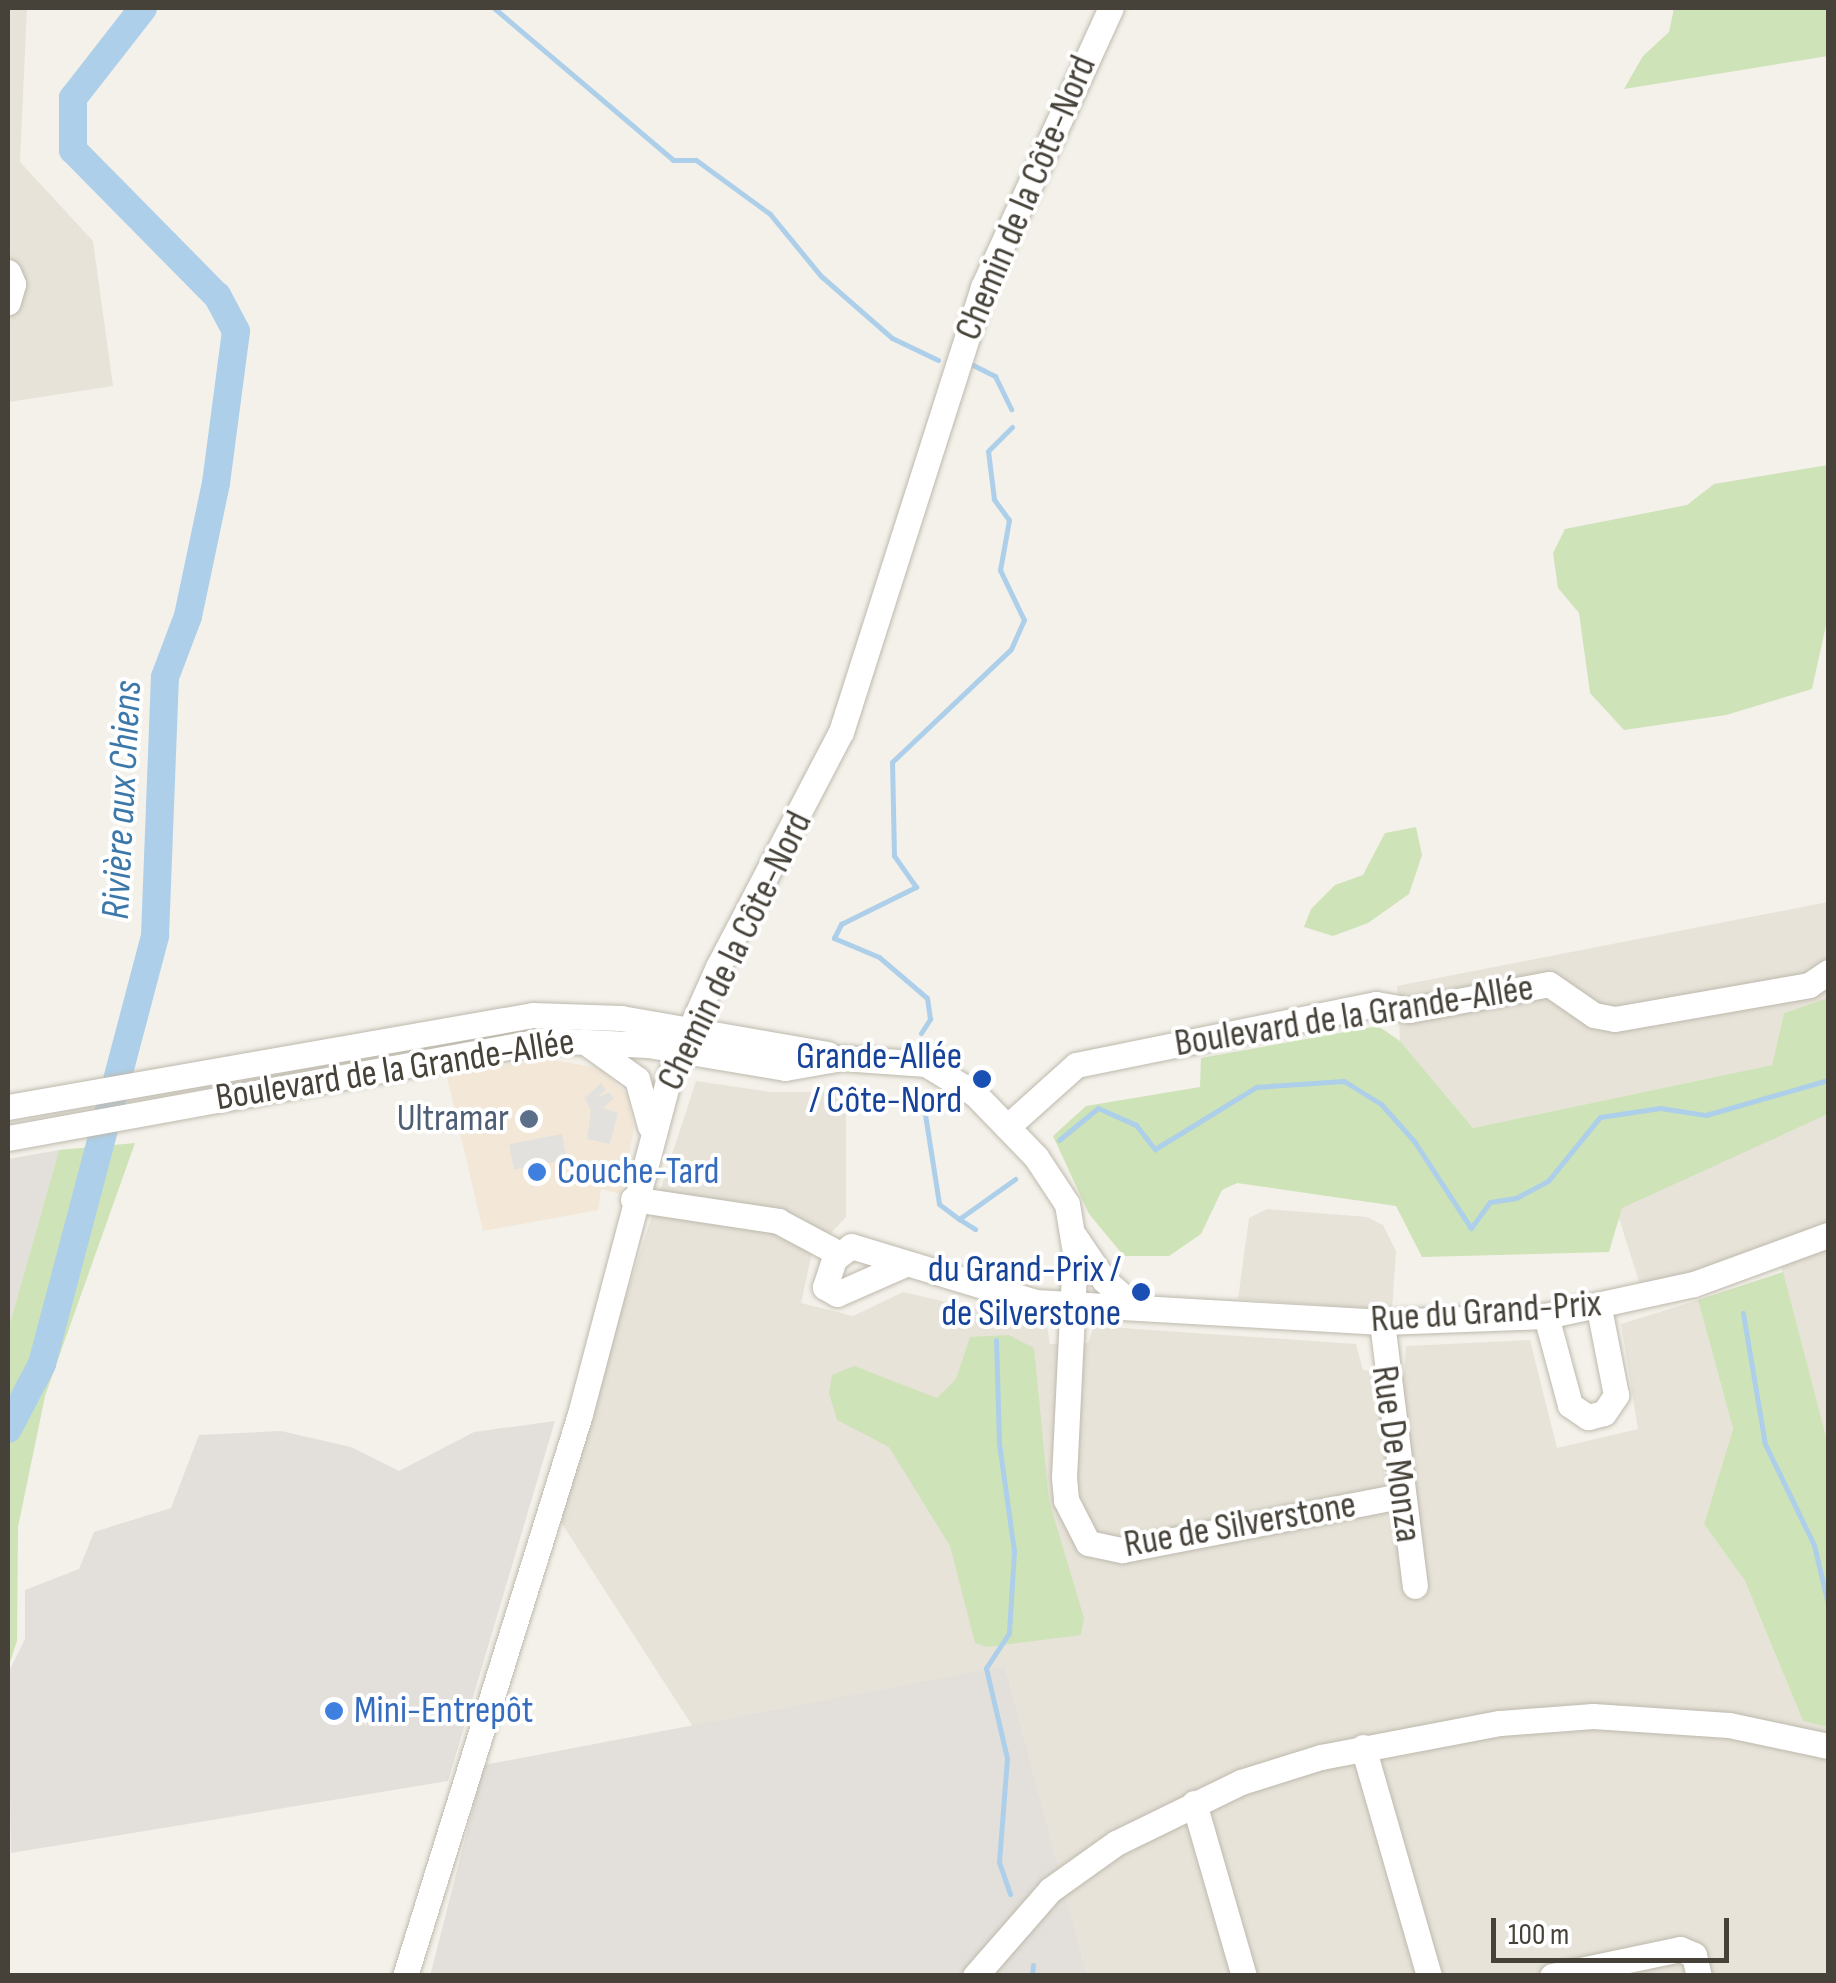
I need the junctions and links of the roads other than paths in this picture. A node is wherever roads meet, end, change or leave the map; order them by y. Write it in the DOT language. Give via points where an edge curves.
graph roads {
  1 [pos="1111,8"];
  2 [pos="8,272"];
  3 [pos="8,302"];
  4 [pos="1828,972"];
  5 [pos="580,1038"];
  6 [pos="684,1040"];
  7 [pos="113,1088"];
  8 [pos="8,1108"];
  9 [pos="107,1118"];
  10 [pos="1008,1127"];
  11 [pos="650,1132"];
  12 [pos="8,1138"];
  13 [pos="634,1199"];
  14 [pos="1828,1235"];
  15 [pos="1074,1236"];
  16 [pos="838,1253"];
  17 [pos="906,1264"];
  18 [pos="1073,1302"];
  19 [pos="1133,1305"];
  20 [pos="1599,1308"];
  21 [pos="1546,1316"];
  22 [pos="1382,1322"];
  23 [pos="1400,1496"];
  24 [pos="1414,1586"];
  25 [pos="1828,1746"];
  26 [pos="1363,1748"];
  27 [pos="1194,1803"];
  28 [pos="405,1976"];
  29 [pos="975,1976"];
  30 [pos="1244,1976"];
  31 [pos="1429,1976"];
  32 [pos="1552,1976"];
  33 [pos="1699,1976"];
  1 -- 6 [label="street, Chemin de la Côte-Nord" via="983,287 841,732"];
  2 -- 3 [label="street"];
  4 -- 10 [label="street, Boulevard de la Grande-Allée" via="1809,985 1615,1019 1594,1015 1550,984 1409,1010 1376,1004 1076,1064"];
  5 -- 6 [label="street, Boulevard de la Grande-Allée"];
  5 -- 9 [label="street, Boulevard de la Grande-Allée"];
  5 -- 11 [label="street" via="637,1078"];
  6 -- 7 [label="street, Boulevard de la Grande-Allée" via="534,1015"];
  6 -- 10 [label="street, Boulevard de la Grande-Allée" via="785,1068 842,1058 934,1066"];
  6 -- 11 [label="street, Chemin de la Côte-Nord"];
  7 -- 8 [label="street, Boulevard de la Grande-Allée"];
  7 -- 9 [label="street"];
  9 -- 12 [label="street, Boulevard de la Grande-Allée"];
  10 -- 15 [label="street, Boulevard de la Grande-Allée" via="1056,1185"];
  11 -- 13 [label="street, Chemin de la Côte-Nord"];
  13 -- 16 [label="street" via="778,1222"];
  13 -- 28 [label="street, Chemin de la Côte-Nord" via="580,1414"];
  14 -- 20 [label="street, Rue du Grand-Prix" via="1694,1284"];
  15 -- 18 [label="street, Boulevard de la Grande-Allée"];
  15 -- 19 [label="street" via="1104,1280"];
  16 -- 17 [label="street, Rue du Grand-Prix" via="858,1246"];
  16 -- 17 [label="street" via="825,1283 833,1294"];
  17 -- 18 [label="street, Rue du Grand-Prix" via="1008,1298"];
  18 -- 19 [label="street, Rue du Grand-Prix"];
  18 -- 23 [label="street, Rue de Silverstone" via="1064,1477 1066,1500 1088,1543 1122,1550"];
  19 -- 22 [label="street, Rue du Grand-Prix"];
  20 -- 21 [label="street, Rue du Grand-Prix"];
  20 -- 21 [label="street" via="1616,1395 1604,1413 1588,1417 1570,1406"];
  21 -- 22 [label="street, Rue du Grand-Prix"];
  22 -- 23 [label="street, Rue De Monza"];
  23 -- 24 [label="street, Rue De Monza"];
  25 -- 26 [label="street" via="1729,1725 1593,1716 1500,1722"];
  26 -- 27 [label="street" via="1278,1770"];
  26 -- 31 [label="street"];
  27 -- 29 [label="street" via="1116,1843 1050,1890"];
  27 -- 30 [label="street"];
  32 -- 33 [label="street" via="1680,1948 1694,1955"];
}
